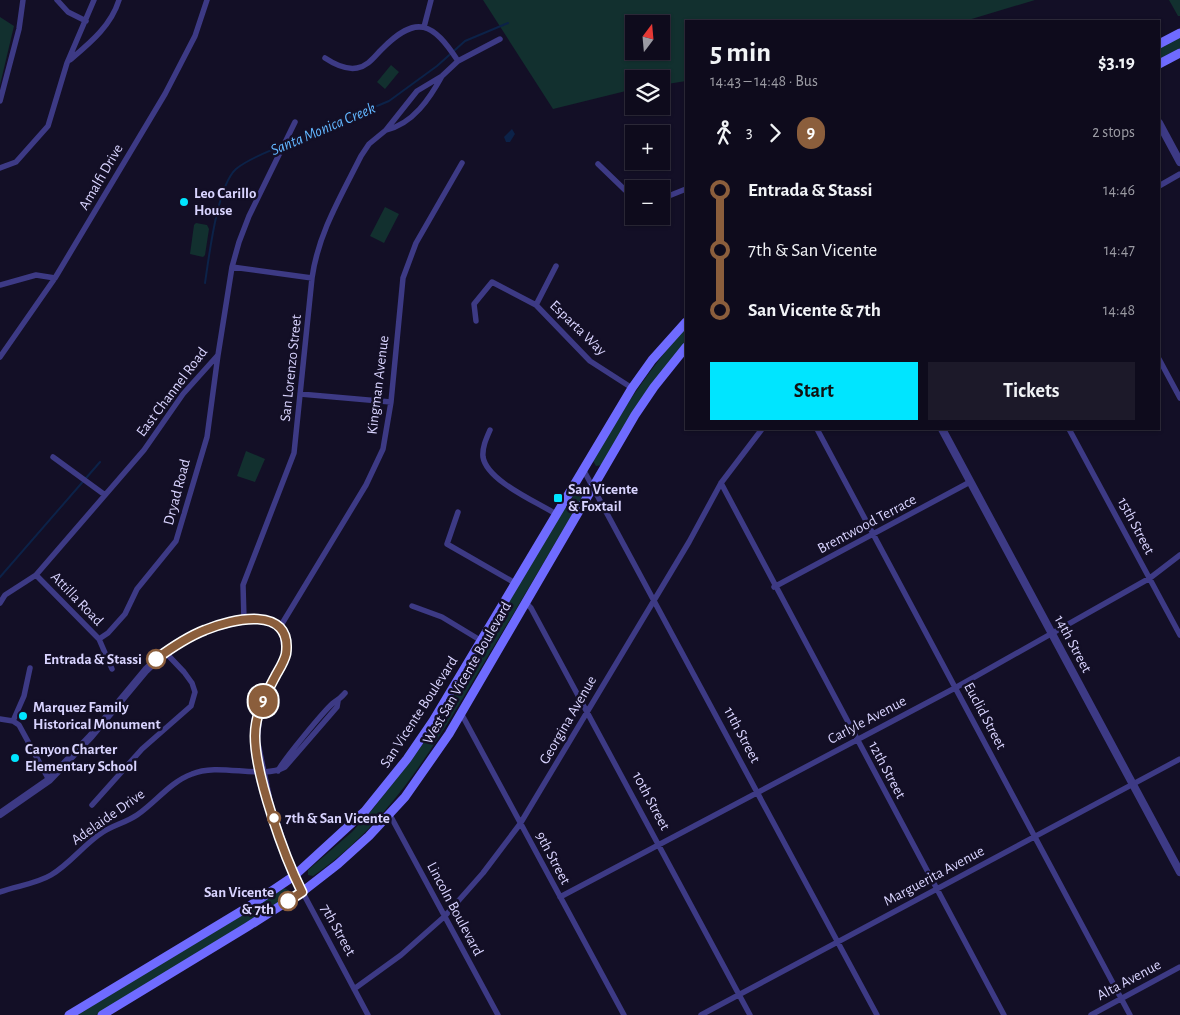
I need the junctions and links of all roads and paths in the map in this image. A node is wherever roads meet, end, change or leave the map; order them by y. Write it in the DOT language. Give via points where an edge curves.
graph roads {
  1 [pos="23,0"];
  2 [pos="57,0"];
  3 [pos="94,0"];
  4 [pos="119,0"];
  5 [pos="207,0"];
  6 [pos="431,0"];
  7 [pos="86,21"];
  8 [pos="424,27"];
  9 [pos="1180,33"];
  10 [pos="500,39"];
  11 [pos="1160,43"];
  12 [pos="1180,53"];
  13 [pos="324,58"];
  14 [pos="458,61"];
  15 [pos="1160,63"];
  16 [pos="67,64"];
  17 [pos="442,76"];
  18 [pos="0,101"];
  19 [pos="294,122"];
  20 [pos="1160,125"];
  21 [pos="386,130"];
  22 [pos="1180,162"];
  23 [pos="462,163"];
  24 [pos="598,164"];
  25 [pos="0,168"];
  26 [pos="1180,174"];
  27 [pos="1160,185"];
  28 [pos="685,189"];
  29 [pos="625,190"];
  30 [pos="670,195"];
  31 [pos="556,266"];
  32 [pos="232,267"];
  33 [pos="55,278"];
  34 [pos="312,278"];
  35 [pos="0,285"];
  36 [pos="536,305"];
  37 [pos="476,321"];
  38 [pos="685,323"];
  39 [pos="685,348"];
  40 [pos="218,355"];
  41 [pos="0,357"];
  42 [pos="1160,360"];
  43 [pos="632,388"];
  44 [pos="300,394"];
  45 [pos="1180,398"];
  46 [pos="391,402"];
  47 [pos="490,430"];
  48 [pos="761,430"];
  49 [pos="818,430"];
  50 [pos="943,430"];
  51 [pos="1070,430"];
  52 [pos="52,457"];
  53 [pos="583,469"];
  54 [pos="970,482"];
  55 [pos="721,483"];
  56 [pos="593,490"];
  57 [pos="105,495"];
  58 [pos="458,512"];
  59 [pos="556,514"];
  60 [pos="873,536"];
  61 [pos="1180,555"];
  62 [pos="36,574"];
  63 [pos="1150,578"];
  64 [pos="515,583"];
  65 [pos="774,587"];
  66 [pos="654,599"];
  67 [pos="0,602"];
  68 [pos="525,602"];
  69 [pos="412,606"];
  70 [pos="244,620"];
  71 [pos="280,628"];
  72 [pos="1051,634"];
  73 [pos="1180,635"];
  74 [pos="99,639"];
  75 [pos="480,640"];
  76 [pos="165,652"];
  77 [pos="30,668"];
  78 [pos="112,668"];
  79 [pos="955,688"];
  80 [pos="345,694"];
  81 [pos="588,711"];
  82 [pos="461,713"];
  83 [pos="0,719"];
  84 [pos="13,720"];
  85 [pos="857,740"];
  86 [pos="1180,759"];
  87 [pos="261,772"];
  88 [pos="49,780"];
  89 [pos="1132,783"];
  90 [pos="758,792"];
  91 [pos="92,805"];
  92 [pos="0,814"];
  93 [pos="390,814"];
  94 [pos="520,824"];
  95 [pos="1034,836"];
  96 [pos="660,844"];
  97 [pos="1180,872"];
  98 [pos="294,876"];
  99 [pos="936,888"];
  100 [pos="0,892"];
  101 [pos="302,892"];
  102 [pos="560,897"];
  103 [pos="445,916"];
  104 [pos="837,942"];
  105 [pos="1180,967"];
  106 [pos="354,989"];
  107 [pos="739,994"];
  108 [pos="1122,998"];
  109 [pos="69,1015"];
  110 [pos="102,1015"];
  111 [pos="368,1015"];
  112 [pos="498,1015"];
  113 [pos="624,1015"];
  114 [pos="701,1015"];
  115 [pos="750,1015"];
  116 [pos="876,1015"];
  117 [pos="1004,1015"];
  118 [pos="1091,1015"];
  119 [pos="1130,1015"];
  1 -- 18 [label="street" via="19,29"];
  2 -- 7 [label="street" via="68,12"];
  3 -- 7 [label="street"];
  4 -- 16 [label="street" via="98,36"];
  5 -- 33 [label="street, Amalfi Drive" via="195,36 164,94"];
  6 -- 8 [label="street"];
  7 -- 16 [label="street"];
  8 -- 13 [label="street" via="406,30 364,66 348,68"];
  8 -- 14 [label="street" via="443,38"];
  9 -- 11 [label="main road"];
  10 -- 14 [label="street, San Lorenzo Street"];
  12 -- 15 [label="main road"];
  14 -- 17 [label="street, San Lorenzo Street"];
  16 -- 25 [label="street" via="48,126 16,162"];
  17 -- 21 [label="street, San Lorenzo Street" via="418,91"];
  17 -- 21 [label="street, San Lorenzo Street" via="434,92 411,119"];
  19 -- 32 [label="street, East Channel Road" via="249,216"];
  20 -- 22 [label="street"];
  21 -- 34 [label="street, San Lorenzo Street" via="369,144 353,171 323,232"];
  23 -- 46 [label="street, Kingman Avenue" via="416,243 405,270"];
  24 -- 29 [label="street"];
  26 -- 27 [label="street"];
  28 -- 30 [label="street"];
  31 -- 36 [label="street"];
  32 -- 34 [label="street"];
  32 -- 40 [label="street, East Channel Road"];
  33 -- 35 [label="street" via="36,275"];
  33 -- 41 [label="street, Amalfi Drive"];
  34 -- 44 [label="street, San Lorenzo Street"];
  36 -- 37 [label="street, Esparta Way" via="492,282 474,304"];
  36 -- 43 [label="street, Esparta Way" via="590,361"];
  38 -- 43 [label="main road, San Vicente Boulevard"];
  39 -- 56 [label="main road, West San Vicente Boulevard" via="654,387"];
  40 -- 57 [label="street, East Channel Road" via="183,394 144,450"];
  40 -- 74 [label="street, Dryad Road" via="207,436 176,541 137,588 125,614"];
  42 -- 45 [label="street"];
  43 -- 53 [label="main road, San Vicente Boulevard"];
  44 -- 46 [label="street"];
  44 -- 70 [label="street, San Lorenzo Street" via="294,453 242,585"];
  46 -- 71 [label="street, Kingman Avenue" via="376,465"];
  47 -- 59 [label="street" via="483,456 491,474"];
  48 -- 55 [label="street, Georgina Avenue"];
  49 -- 60 [label="street, Euclid Street"];
  50 -- 54 [label="street, 14th Street"];
  51 -- 63 [label="street, 15th Street"];
  52 -- 57 [label="street"];
  53 -- 56 [label="street, 11th Street"];
  53 -- 59 [label="main road, San Vicente Boulevard"];
  54 -- 60 [label="street, Brentwood Terrace"];
  54 -- 72 [label="street, 14th Street"];
  55 -- 65 [label="street, 12th Street"];
  55 -- 66 [label="street, Georgina Avenue"];
  56 -- 66 [label="street, 11th Street"];
  56 -- 68 [label="main road, West San Vicente Boulevard"];
  57 -- 62 [label="street, East Channel Road"];
  58 -- 64 [label="street" via="447,544"];
  59 -- 64 [label="main road, San Vicente Boulevard"];
  60 -- 65 [label="street, Brentwood Terrace"];
  60 -- 79 [label="street, Euclid Street"];
  61 -- 63 [label="street, Carlyle Avenue"];
  62 -- 67 [label="street, East Channel Road"];
  62 -- 74 [label="street, Attilla Road"];
  63 -- 72 [label="street, Carlyle Avenue"];
  63 -- 73 [label="street, 15th Street"];
  64 -- 75 [label="main road, San Vicente Boulevard"];
  65 -- 85 [label="street, 12th Street"];
  66 -- 81 [label="street, Georgina Avenue"];
  66 -- 90 [label="street, 11th Street"];
  68 -- 81 [label="street, 10th Street"];
  68 -- 82 [label="main road, West San Vicente Boulevard"];
  69 -- 75 [label="street" via="442,617"];
  70 -- 71 [label="street" via="265,619"];
  70 -- 76 [label="street" via="206,629"];
  71 -- 87 [label="street, 7th Street" via="286,646 284,660 256,724"];
  72 -- 79 [label="street, Carlyle Avenue"];
  72 -- 89 [label="street, 14th Street"];
  74 -- 78 [label="street, Attilla Road"];
  75 -- 98 [label="main road, San Vicente Boulevard" via="433,721 387,785 337,839"];
  76 -- 88 [label="street"];
  76 -- 91 [label="street" via="192,683 195,692 191,706 142,749"];
  77 -- 84 [label="street" via="24,696"];
  79 -- 85 [label="street, Carlyle Avenue"];
  79 -- 95 [label="street, Euclid Street"];
  80 -- 87 [label="street, Adelaide Drive" via="285,767"];
  81 -- 94 [label="street, Georgina Avenue"];
  81 -- 96 [label="street, 10th Street"];
  82 -- 93 [label="main road, West San Vicente Boulevard" via="434,757"];
  82 -- 94 [label="street, 9th Street"];
  83 -- 84 [label="street"];
  84 -- 88 [label="street" via="19,725"];
  85 -- 90 [label="street, Carlyle Avenue"];
  85 -- 99 [label="street, 12th Street"];
  86 -- 89 [label="street, Marguerita Avenue"];
  87 -- 98 [label="street, 7th Street"];
  87 -- 100 [label="street, Adelaide Drive" via="201,771 191,774 175,783 139,814 103,832 52,875"];
  88 -- 92 [label="street"];
  89 -- 95 [label="street, Marguerita Avenue"];
  89 -- 97 [label="street, 14th Street"];
  90 -- 96 [label="street, Carlyle Avenue"];
  90 -- 104 [label="street, 11th Street"];
  93 -- 101 [label="main road, West San Vicente Boulevard" via="354,851"];
  93 -- 103 [label="street, Lincoln Boulevard"];
  94 -- 102 [label="street, 9th Street"];
  94 -- 103 [label="street, Georgina Avenue"];
  95 -- 99 [label="street, Marguerita Avenue"];
  95 -- 108 [label="street, Euclid Street"];
  96 -- 102 [label="street, Carlyle Avenue"];
  96 -- 107 [label="street, 10th Street"];
  98 -- 101 [label="street, 7th Street"];
  98 -- 109 [label="main road, San Vicente Boulevard"];
  99 -- 104 [label="street, Marguerita Avenue"];
  99 -- 117 [label="street, 12th Street"];
  101 -- 106 [label="street, 7th Street"];
  101 -- 110 [label="main road, West San Vicente Boulevard"];
  102 -- 113 [label="street, 9th Street"];
  103 -- 106 [label="street, Georgina Avenue" via="401,955"];
  103 -- 112 [label="street, Lincoln Boulevard"];
  104 -- 107 [label="street, Marguerita Avenue"];
  104 -- 116 [label="street, 11th Street"];
  105 -- 108 [label="street, Alta Avenue"];
  106 -- 111 [label="street, 7th Street"];
  107 -- 114 [label="street, Marguerita Avenue"];
  107 -- 115 [label="street, 10th Street"];
  108 -- 118 [label="street, Alta Avenue"];
  108 -- 119 [label="street, Euclid Street"];
}
